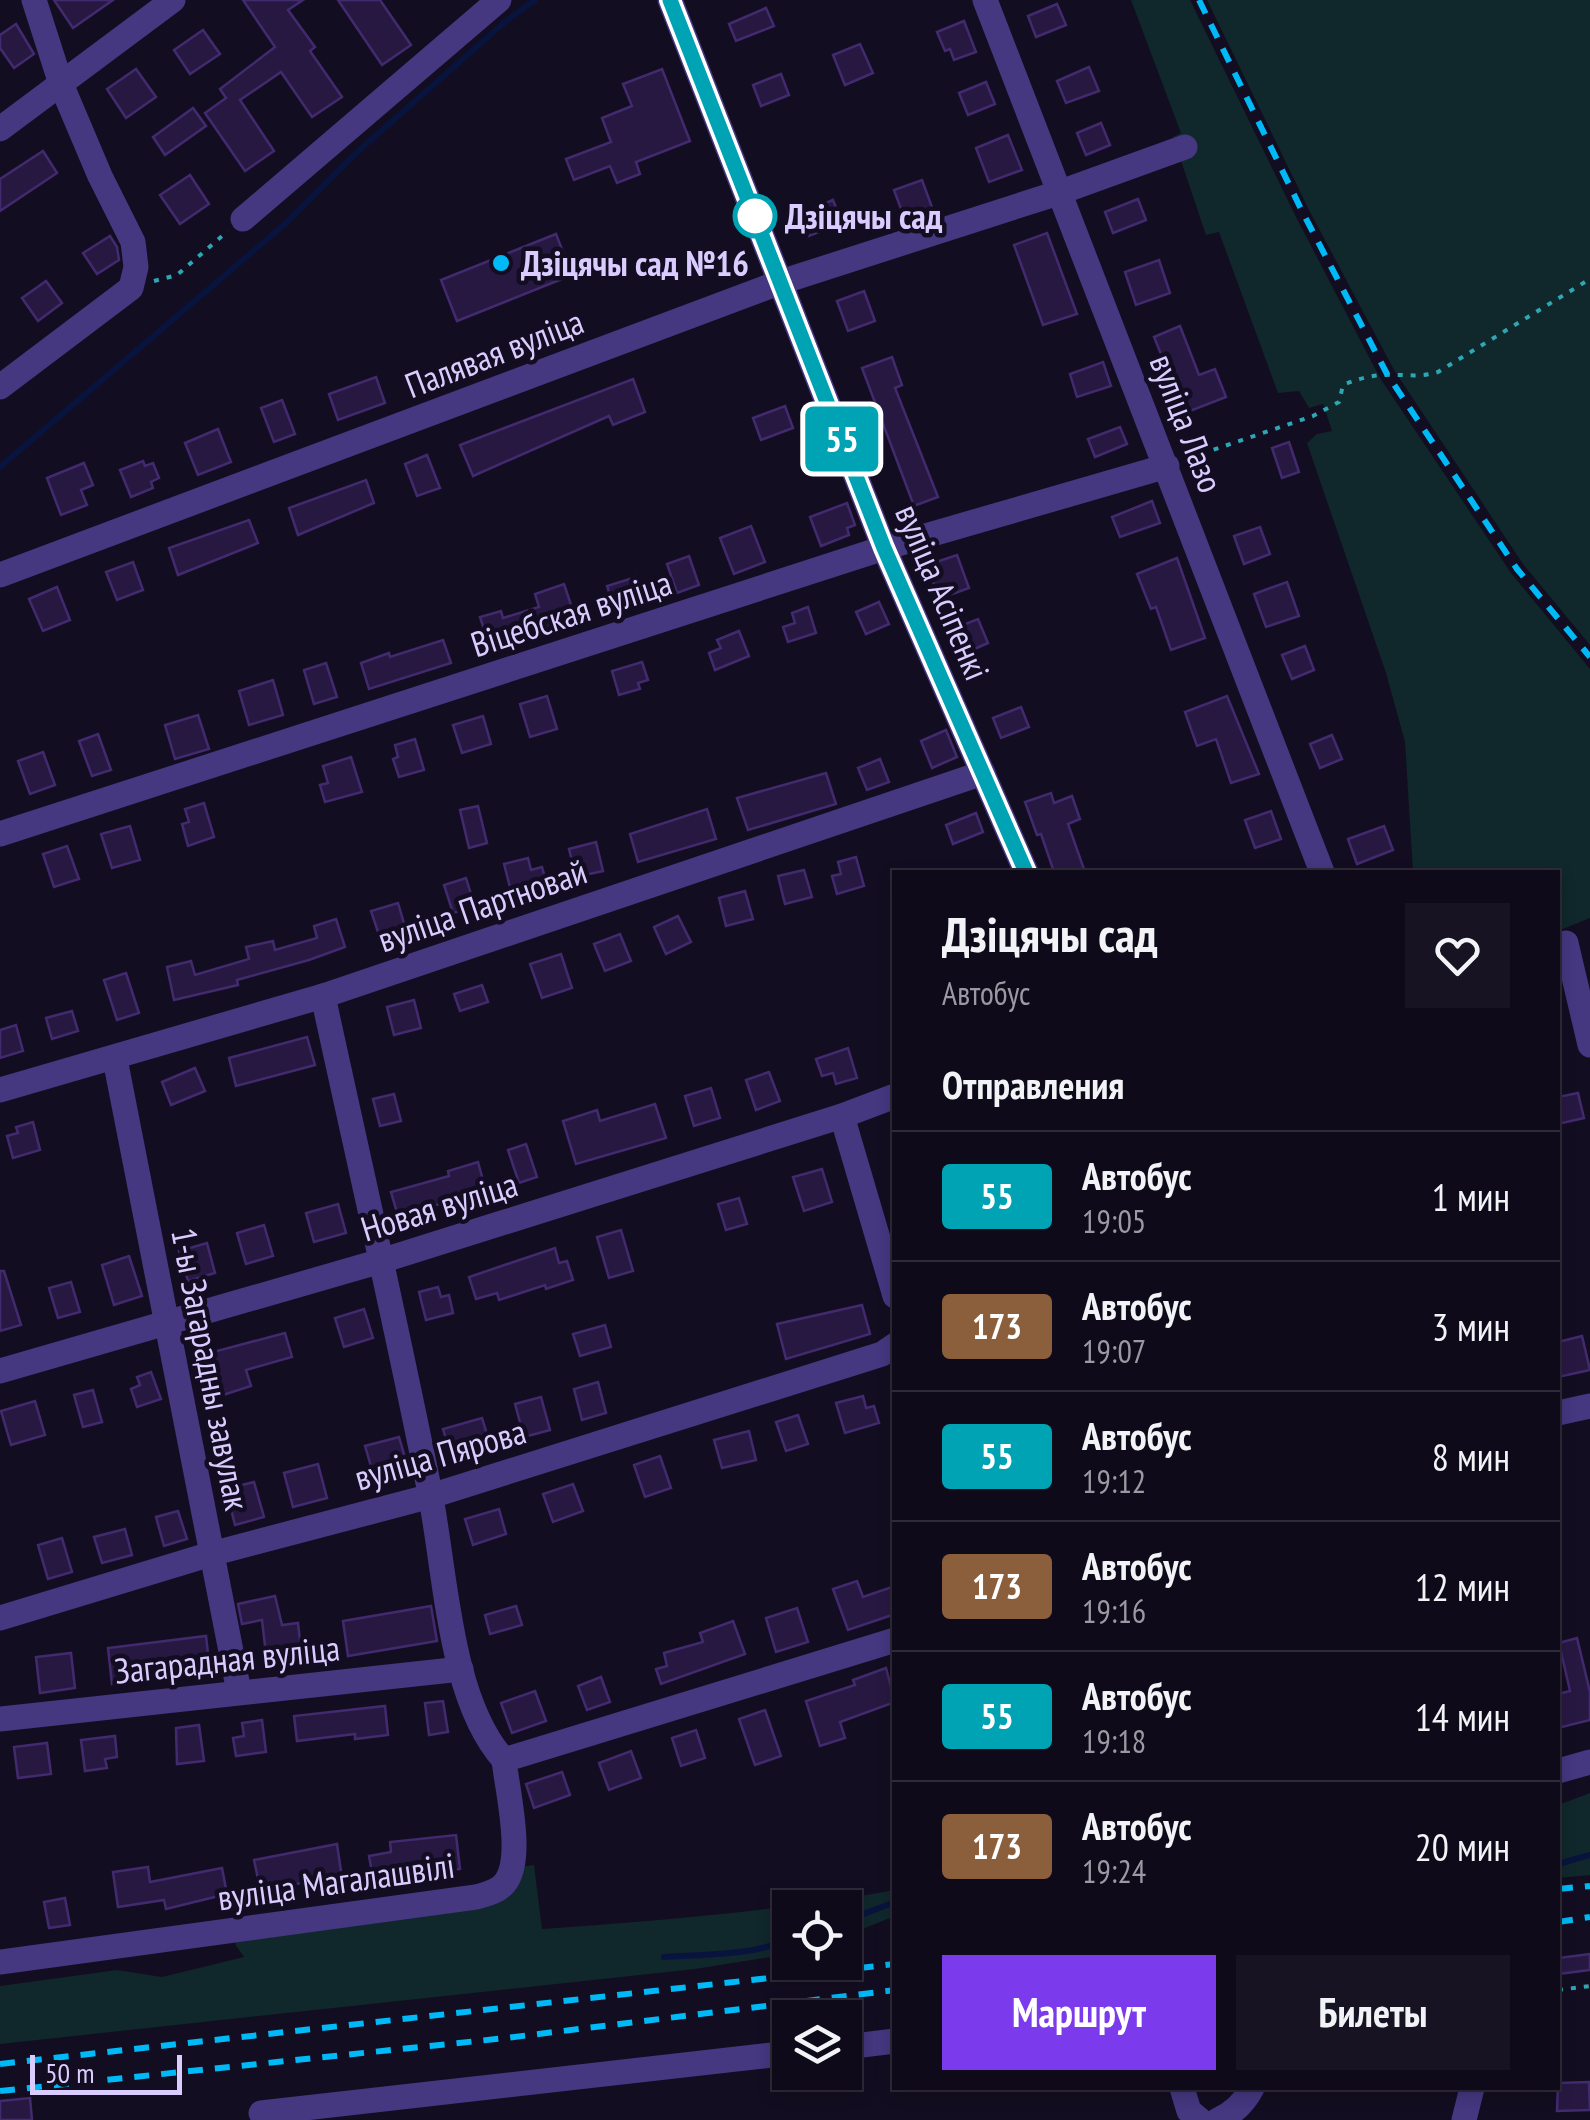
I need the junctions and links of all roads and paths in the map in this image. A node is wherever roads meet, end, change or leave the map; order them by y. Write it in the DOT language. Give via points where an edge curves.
graph roads {
  1 [pos="34,0"];
  2 [pos="173,0"];
  3 [pos="499,0"];
  4 [pos="670,0"];
  5 [pos="985,0"];
  6 [pos="61,84"];
  7 [pos="0,129"];
  8 [pos="1185,147"];
  9 [pos="1058,193"];
  10 [pos="243,219"];
  11 [pos="1590,279"];
  12 [pos="781,282"];
  13 [pos="131,288"];
  14 [pos="0,387"];
  15 [pos="1166,466"];
  16 [pos="884,548"];
  17 [pos="0,575"];
  18 [pos="983,772"];
  19 [pos="0,834"];
  20 [pos="1025,870"];
  21 [pos="1321,870"];
  22 [pos="1566,943"];
  23 [pos="323,996"];
  24 [pos="1590,1045"];
  25 [pos="115,1058"];
  26 [pos="0,1090"];
  27 [pos="892,1097"];
  28 [pos="842,1116"];
  29 [pos="381,1261"];
  30 [pos="892,1286"];
  31 [pos="168,1322"];
  32 [pos="892,1346"];
  33 [pos="0,1371"];
  34 [pos="1590,1406"];
  35 [pos="1560,1413"];
  36 [pos="431,1496"];
  37 [pos="211,1554"];
  38 [pos="0,1618"];
  39 [pos="892,1641"];
  40 [pos="461,1669"];
  41 [pos="238,1692"];
  42 [pos="0,1719"];
  43 [pos="504,1760"];
  44 [pos="1590,1762"];
  45 [pos="1560,1770"];
  46 [pos="0,1962"];
  47 [pos="1590,1986"];
  48 [pos="1560,1990"];
  49 [pos="892,2041"];
  50 [pos="862,2045"];
  51 [pos="772,2055"];
  52 [pos="1183,2090"];
  53 [pos="1250,2090"];
  54 [pos="1472,2090"];
  55 [pos="261,2114"];
  56 [pos="1200,2120"];
  57 [pos="1218,2120"];
  58 [pos="1464,2120"];
  1 -- 6 [label="street"];
  2 -- 6 [label="street"];
  3 -- 10 [label="street"];
  4 -- 12 [label="street, вуліца Асіпенкі"];
  5 -- 9 [label="street, вуліца Лазо"];
  6 -- 7 [label="street"];
  6 -- 13 [label="street" via="133,242"];
  8 -- 9 [label="street, Палявая вуліца"];
  9 -- 12 [label="street, Палявая вуліца"];
  9 -- 15 [label="street, вуліца Лазо"];
  10 -- 13 [label="path" via="177,274"];
  11 -- 15 [label="path" via="1438,372 1344,384 1339,402 1313,416"];
  12 -- 16 [label="street, вуліца Асіпенкі"];
  12 -- 17 [label="street, Палявая вуліца"];
  13 -- 14 [label="street"];
  15 -- 16 [label="street, Віцебская вуліца"];
  15 -- 21 [label="street, вуліца Лазо"];
  16 -- 18 [label="street, вуліца Асіпенкі"];
  16 -- 19 [label="street, Віцебская вуліца"];
  18 -- 20 [label="street, вуліца Асіпенкі"];
  18 -- 23 [label="street, вуліца Партновай"];
  22 -- 24 [label="street"];
  23 -- 25 [label="street, вуліца Партновай"];
  23 -- 29 [label="street"];
  25 -- 26 [label="street, вуліца Партновай"];
  25 -- 31 [label="street, 1-ы Загарадны завулак"];
  27 -- 28 [label="street, Новая вуліца"];
  28 -- 29 [label="street, Новая вуліца"];
  28 -- 30 [label="street"];
  29 -- 31 [label="street, Новая вуліца"];
  29 -- 36 [label="street"];
  31 -- 33 [label="street, Новая вуліца"];
  31 -- 37 [label="street, 1-ы Загарадны завулак"];
  32 -- 36 [label="street, вуліца Пярова"];
  34 -- 35 [label="street"];
  36 -- 37 [label="street, вуліца Пярова"];
  36 -- 40 [label="street"];
  37 -- 38 [label="street, вуліца Пярова"];
  37 -- 41 [label="street, 1-ы Загарадны завулак"];
  39 -- 43 [label="street"];
  40 -- 41 [label="street, Загарадная вуліца"];
  40 -- 43 [label="street" via="473,1712"];
  41 -- 42 [label="street, Загарадная вуліца"];
  43 -- 46 [label="street, вуліца Магалашвілі" via="515,1853 506,1882 494,1892"];
  44 -- 45 [label="street"];
  47 -- 48 [label="path"];
  49 -- 50 [label="street"];
  51 -- 55 [label="street"];
  52 -- 56 [label="street"];
  53 -- 57 [label="street"];
  54 -- 58 [label="street"];
}
